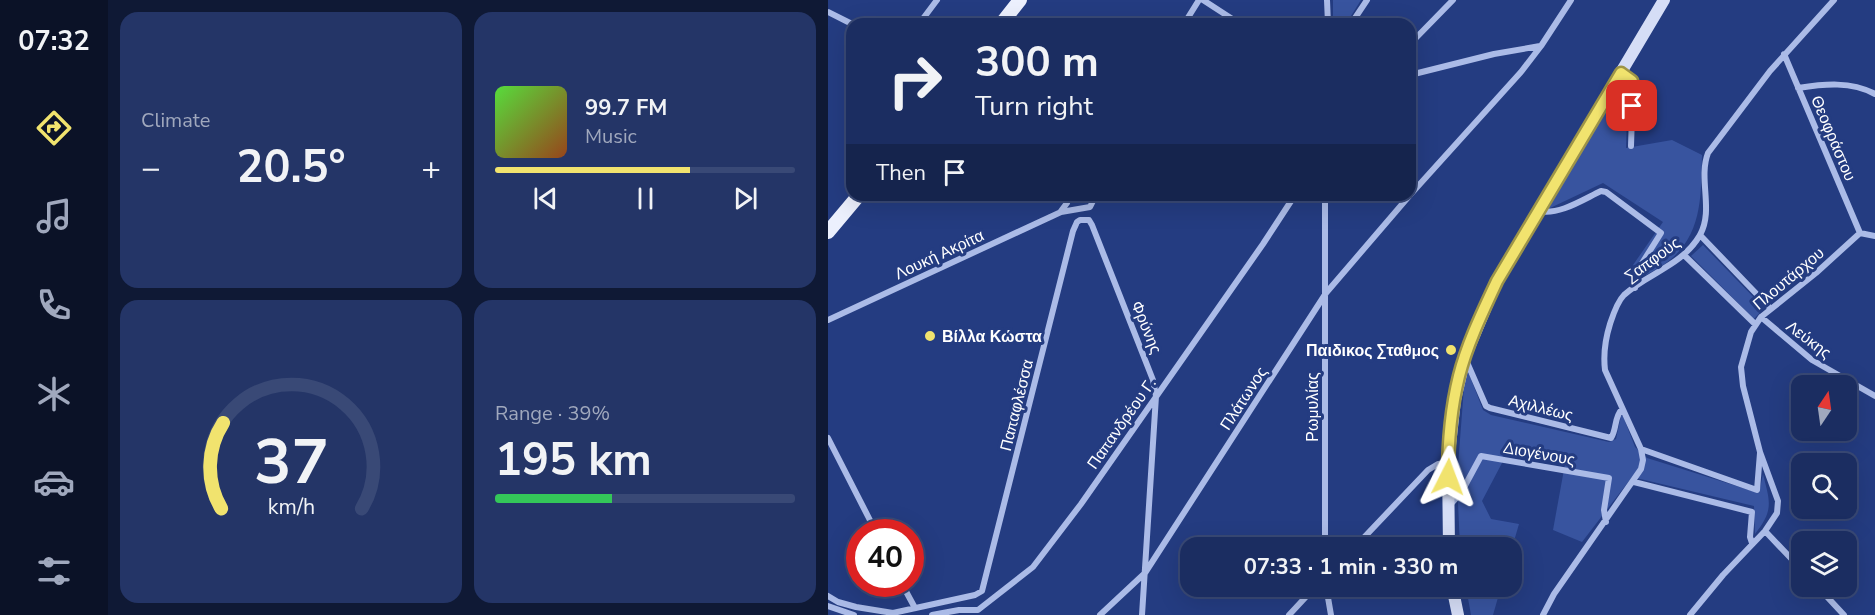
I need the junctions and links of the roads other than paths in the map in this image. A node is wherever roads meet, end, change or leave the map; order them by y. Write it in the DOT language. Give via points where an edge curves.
graph roads {
  1 [pos="937,0"];
  2 [pos="1020,0"];
  3 [pos="1201,0"];
  4 [pos="1327,0"];
  5 [pos="1367,0"];
  6 [pos="1454,0"];
  7 [pos="1571,0"];
  8 [pos="1664,0"];
  9 [pos="1833,0"];
  10 [pos="828,12"];
  11 [pos="924,18"];
  12 [pos="1006,18"];
  13 [pos="1188,18"];
  14 [pos="1230,18"];
  15 [pos="1328,18"];
  16 [pos="1356,18"];
  17 [pos="846,21"];
  18 [pos="1416,38"];
  19 [pos="1541,46"];
  20 [pos="1784,54"];
  21 [pos="1621,73"];
  22 [pos="1416,74"];
  23 [pos="1798,88"];
  24 [pos="1875,94"];
  25 [pos="1631,146"];
  26 [pos="1416,188"];
  27 [pos="854,201"];
  28 [pos="1068,201"];
  29 [pos="1093,201"];
  30 [pos="1291,201"];
  31 [pos="1325,201"];
  32 [pos="1405,201"];
  33 [pos="1082,209"];
  34 [pos="1539,211"];
  35 [pos="1060,212"];
  36 [pos="1083,219"];
  37 [pos="828,231"];
  38 [pos="1860,233"];
  39 [pos="1700,235"];
  40 [pos="1875,236"];
  41 [pos="1684,255"];
  42 [pos="1635,288"];
  43 [pos="1326,293"];
  44 [pos="1771,309"];
  45 [pos="1761,317"];
  46 [pos="828,320"];
  47 [pos="1755,324"];
  48 [pos="1465,357"];
  49 [pos="1156,396"];
  50 [pos="1875,396"];
  51 [pos="1622,409"];
  52 [pos="828,438"];
  53 [pos="1641,449"];
  54 [pos="1760,452"];
  55 [pos="1448,463"];
  56 [pos="1635,482"];
  57 [pos="1448,506"];
  58 [pos="869,519"];
  59 [pos="1606,522"];
  60 [pos="1765,531"];
  61 [pos="1325,537"];
  62 [pos="1364,537"];
  63 [pos="1449,537"];
  64 [pos="1752,543"];
  65 [pos="1791,558"];
  66 [pos="1145,573"];
  67 [pos="984,586"];
  68 [pos="1000,593"];
  69 [pos="828,596"];
  70 [pos="909,597"];
  71 [pos="963,597"];
  72 [pos="1306,597"];
  73 [pos="1328,597"];
  74 [pos="1454,597"];
  75 [pos="1827,597"];
  76 [pos="828,606"];
  77 [pos="915,608"];
  78 [pos="977,612"];
  79 [pos="891,614"];
  80 [pos="854,615"];
  81 [pos="932,615"];
  82 [pos="1100,615"];
  83 [pos="1142,615"];
  84 [pos="1289,615"];
  85 [pos="1331,615"];
  86 [pos="1458,615"];
  87 [pos="1543,615"];
  88 [pos="1690,615"];
  89 [pos="1844,615"];
  1 -- 11 [label="street"];
  2 -- 12 [label="main road"];
  3 -- 13 [label="street"];
  3 -- 14 [label="street"];
  4 -- 15 [label="street"];
  5 -- 16 [label="street"];
  6 -- 18 [label="street"];
  7 -- 19 [label="street, Πλάτωνος"];
  8 -- 21 [label="street"];
  9 -- 20 [label="street, Σαπφούς"];
  10 -- 17 [label="street"];
  19 -- 22 [label="street"];
  19 -- 26 [label="street, Πλάτωνος"];
  20 -- 23 [label="street, Θεοφράστου"];
  20 -- 39 [label="street, Σαπφούς" via="1707,156 1705,215"];
  21 -- 25 [label="street" via="1633,86"];
  21 -- 34 [label="street"];
  23 -- 24 [label="street" via="1839,84"];
  23 -- 38 [label="street, Θεοφράστου"];
  27 -- 37 [label="main road"];
  28 -- 35 [label="street"];
  29 -- 33 [label="street" via="1090,207"];
  30 -- 49 [label="street, Παπανδρέου Γ."];
  31 -- 43 [label="street, Ρωμυλίας"];
  32 -- 43 [label="street, Πλάτωνος"];
  33 -- 35 [label="street, Λουκή Ακρίτα"];
  33 -- 36 [label="street"];
  34 -- 42 [label="street" via="1557,211 1601,191 1661,233 1634,276"];
  34 -- 48 [label="street" via="1497,281"];
  35 -- 46 [label="street, Λουκή Ακρίτα"];
  36 -- 49 [label="street, Φρύνης" via="1092,225"];
  36 -- 67 [label="street, Παπαφλέσσα" via="1073,231"];
  38 -- 40 [label="street"];
  38 -- 44 [label="street, Πλουτάρχου"];
  39 -- 41 [label="street, Σαπφούς"];
  39 -- 44 [label="street, Λεύκης"];
  41 -- 42 [label="street, Σαπφούς"];
  41 -- 47 [label="street"];
  42 -- 51 [label="street, Σαπφούς" via="1618,304 1604,347 1605,369"];
  43 -- 61 [label="street, Ρωμυλίας"];
  43 -- 66 [label="street, Πλάτωνος"];
  44 -- 45 [label="street, Πλουτάρχου"];
  45 -- 47 [label="street, Πλουτάρχου"];
  45 -- 50 [label="street, Λεύκης" via="1812,360"];
  47 -- 54 [label="street, Πλουτάρχου" via="1741,367"];
  48 -- 51 [label="street, Αχιλλέως" via="1490,408 1611,438"];
  48 -- 55 [label="street" via="1455,400"];
  49 -- 66 [label="street, Φρύνης"];
  49 -- 68 [label="street, Παπανδρέου Γ." via="1042,557"];
  51 -- 53 [label="street, Σαπφούς"];
  52 -- 58 [label="street"];
  53 -- 54 [label="street" via="1756,490"];
  53 -- 56 [label="street" via="1643,460"];
  54 -- 60 [label="street, Πλουτάρχου" via="1778,501 1777,513"];
  55 -- 57 [label="street"];
  55 -- 62 [label="street" via="1428,470"];
  56 -- 59 [label="street"];
  56 -- 64 [label="street" via="1752,512"];
  57 -- 59 [label="street, Διογένους" via="1461,493 1481,456 1610,478"];
  57 -- 63 [label="street"];
  59 -- 87 [label="street"];
  60 -- 64 [label="street, Πλουτάρχου"];
  60 -- 65 [label="street"];
  64 -- 88 [label="street, Πλουτάρχου"];
  66 -- 82 [label="street, Πλάτωνος"];
  66 -- 83 [label="street, Φρύνης"];
  67 -- 68 [label="street" via="992,593"];
  67 -- 71 [label="street" via="979,594"];
  68 -- 78 [label="street, Παπανδρέου Γ."];
  69 -- 79 [label="street" via="862,609"];
  70 -- 77 [label="street"];
  71 -- 77 [label="street"];
  71 -- 78 [label="street"];
  72 -- 84 [label="street"];
  73 -- 85 [label="street"];
  74 -- 86 [label="street"];
  75 -- 89 [label="street"];
  76 -- 80 [label="street"];
  77 -- 79 [label="street"];
  78 -- 81 [label="street" via="959,610"];
}
